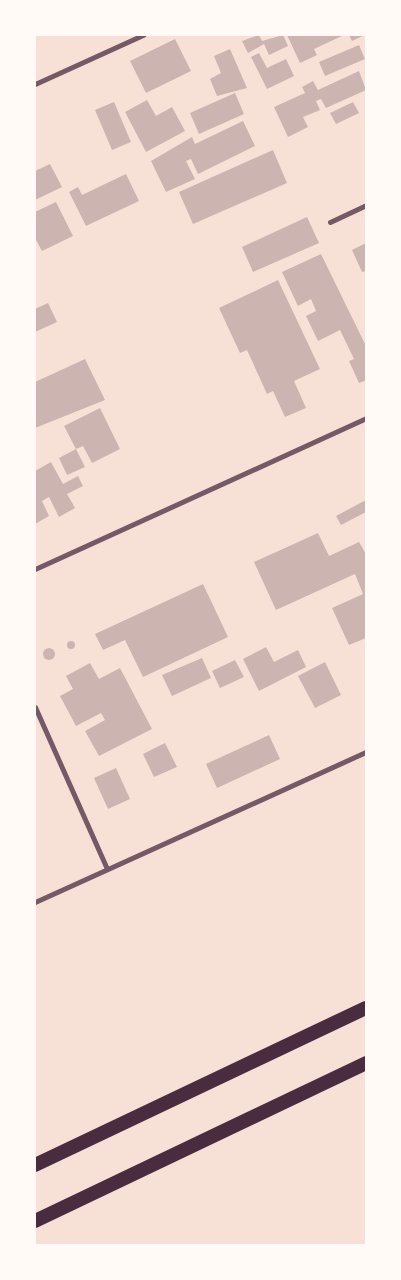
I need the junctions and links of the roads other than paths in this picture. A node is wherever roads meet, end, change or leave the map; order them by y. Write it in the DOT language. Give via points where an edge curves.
graph roads {
  1 [pos="143,35"];
  2 [pos="35,84"];
  3 [pos="366,206"];
  4 [pos="330,222"];
  5 [pos="366,418"];
  6 [pos="35,569"];
  7 [pos="35,707"];
  8 [pos="366,752"];
  9 [pos="107,869"];
  10 [pos="35,902"];
  11 [pos="366,1008"];
  12 [pos="366,1063"];
  13 [pos="35,1165"];
  14 [pos="35,1221"];
  1 -- 2 [label="street"];
  3 -- 4 [label="street"];
  5 -- 6 [label="street"];
  7 -- 9 [label="street"];
  8 -- 9 [label="street"];
  9 -- 10 [label="street"];
  11 -- 13 [label="highway"];
  12 -- 14 [label="highway"];
}
